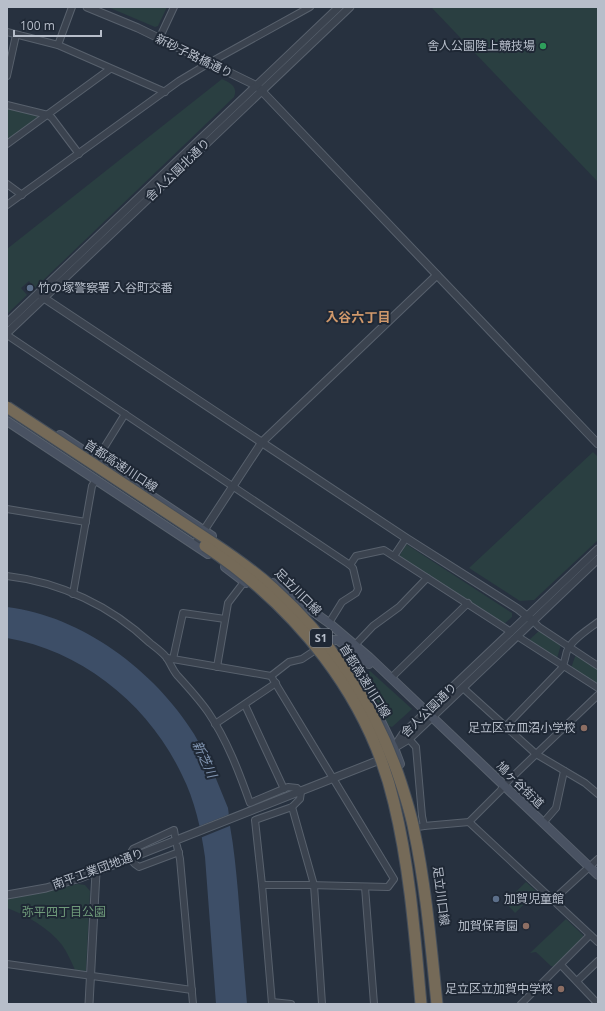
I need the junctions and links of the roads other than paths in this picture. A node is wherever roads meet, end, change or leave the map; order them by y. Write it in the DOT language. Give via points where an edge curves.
graph roads {
  1 [pos="72,7"];
  2 [pos="87,7"];
  3 [pos="174,7"];
  4 [pos="339,7"];
  5 [pos="350,7"];
  6 [pos="307,8"];
  7 [pos="7,32"];
  8 [pos="16,35"];
  9 [pos="159,38"];
  10 [pos="58,45"];
  11 [pos="209,63"];
  12 [pos="110,69"];
  13 [pos="7,76"];
  14 [pos="259,88"];
  15 [pos="165,92"];
  16 [pos="7,105"];
  17 [pos="48,114"];
  18 [pos="7,144"];
  19 [pos="79,154"];
  20 [pos="7,184"];
  21 [pos="22,195"];
  22 [pos="7,205"];
  23 [pos="437,275"];
  24 [pos="42,295"];
  25 [pos="7,323"];
  26 [pos="7,334"];
  27 [pos="7,402"];
  28 [pos="7,407"];
  29 [pos="125,414"];
  30 [pos="7,416"];
  31 [pos="7,422"];
  32 [pos="262,442"];
  33 [pos="598,444"];
  34 [pos="97,459"];
  35 [pos="96,480"];
  36 [pos="232,485"];
  37 [pos="7,509"];
  38 [pos="86,522"];
  39 [pos="204,530"];
  40 [pos="406,538"];
  41 [pos="195,544"];
  42 [pos="598,548"];
  43 [pos="394,556"];
  44 [pos="598,559"];
  45 [pos="350,565"];
  46 [pos="7,576"];
  47 [pos="427,578"];
  48 [pos="244,582"];
  49 [pos="273,583"];
  50 [pos="74,594"];
  51 [pos="468,603"];
  52 [pos="530,618"];
  53 [pos="225,619"];
  54 [pos="598,622"];
  55 [pos="329,623"];
  56 [pos="514,634"];
  57 [pos="329,641"];
  58 [pos="355,644"];
  59 [pos="569,647"];
  60 [pos="314,651"];
  61 [pos="170,658"];
  62 [pos="563,666"];
  63 [pos="598,666"];
  64 [pos="217,667"];
  65 [pos="271,676"];
  66 [pos="391,678"];
  67 [pos="276,683"];
  68 [pos="463,688"];
  69 [pos="598,688"];
  70 [pos="598,695"];
  71 [pos="245,705"];
  72 [pos="429,714"];
  73 [pos="215,724"];
  74 [pos="505,727"];
  75 [pos="409,739"];
  76 [pos="394,748"];
  77 [pos="536,754"];
  78 [pos="377,761"];
  79 [pos="564,771"];
  80 [pos="334,779"];
  81 [pos="505,787"];
  82 [pos="284,789"];
  83 [pos="301,792"];
  84 [pos="598,794"];
  85 [pos="292,807"];
  86 [pos="469,822"];
  87 [pos="543,823"];
  88 [pos="421,826"];
  89 [pos="174,833"];
  90 [pos="130,859"];
  91 [pos="598,859"];
  92 [pos="589,867"];
  93 [pos="96,872"];
  94 [pos="598,875"];
  95 [pos="262,885"];
  96 [pos="314,885"];
  97 [pos="365,887"];
  98 [pos="7,895"];
  99 [pos="553,900"];
  100 [pos="590,935"];
  101 [pos="598,942"];
  102 [pos="598,961"];
  103 [pos="7,964"];
  104 [pos="561,965"];
  105 [pos="90,975"];
  106 [pos="577,982"];
  107 [pos="192,990"];
  108 [pos="272,1003"];
  109 [pos="598,1003"];
  110 [pos="89,1004"];
  111 [pos="192,1004"];
  112 [pos="291,1004"];
  113 [pos="322,1004"];
  114 [pos="374,1004"];
  115 [pos="417,1004"];
  116 [pos="421,1004"];
  117 [pos="437,1004"];
  118 [pos="440,1004"];
  119 [pos="521,1004"];
  1 -- 10 [label="street"];
  2 -- 9 [label="street, 新砂子路橋通り"];
  3 -- 9 [label="street"];
  4 -- 14 [label="street, 舎人公園北通り"];
  5 -- 14 [label="street, 舎人公園北通り"];
  6 -- 11 [label="street"];
  7 -- 8 [label="street"];
  8 -- 10 [label="street"];
  8 -- 13 [label="street"];
  9 -- 11 [label="street, 新砂子路橋通り"];
  10 -- 12 [label="street"];
  11 -- 14 [label="street, 新砂子路橋通り"];
  11 -- 15 [label="street"];
  12 -- 15 [label="street"];
  12 -- 17 [label="street"];
  14 -- 23 [label="street"];
  14 -- 24 [label="street, 舎人公園北通り"];
  15 -- 19 [label="street"];
  16 -- 17 [label="street"];
  17 -- 18 [label="street"];
  17 -- 19 [label="street"];
  19 -- 21 [label="street"];
  20 -- 21 [label="street"];
  21 -- 22 [label="street"];
  23 -- 32 [label="street"];
  23 -- 33 [label="street"];
  24 -- 25 [label="street, 舎人公園北通り"];
  24 -- 26 [label="street, 舎人公園北通り"];
  24 -- 32 [label="street"];
  26 -- 29 [label="street"];
  27 -- 34 [label="main road, 足立川口線"];
  28 -- 117 [label="highway, 首都高速川口線 / S1, bridge" via="247,566 301,615 346,670 387,744 408,805 420,864"];
  29 -- 34 [label="street"];
  29 -- 36 [label="street"];
  30 -- 116 [label="highway, 首都高速川口線 / S1, bridge" via="240,572 294,621 337,674 366,723 394,802 414,920"];
  31 -- 35 [label="main road"];
  32 -- 36 [label="street"];
  32 -- 40 [label="street"];
  34 -- 39 [label="main road, 足立川口線"];
  35 -- 38 [label="street" via="92,486"];
  35 -- 41 [label="main road"];
  36 -- 39 [label="street"];
  36 -- 45 [label="street"];
  37 -- 38 [label="street"];
  38 -- 50 [label="street"];
  39 -- 41 [label="street"];
  39 -- 49 [label="main road, 足立川口線"];
  40 -- 43 [label="street"];
  40 -- 52 [label="street"];
  41 -- 48 [label="main road"];
  42 -- 52 [label="street, 舎人公園通り"];
  43 -- 45 [label="street" via="384,550 356,556"];
  43 -- 47 [label="street"];
  44 -- 52 [label="street, 舎人公園通り"];
  45 -- 55 [label="street" via="358,589 342,602"];
  46 -- 50 [label="street" via="31,579"];
  47 -- 51 [label="street"];
  47 -- 58 [label="street" via="399,607 373,626"];
  48 -- 53 [label="street" via="228,603"];
  48 -- 60 [label="main road" via="269,602"];
  49 -- 55 [label="main road, 鳩ヶ谷街道"];
  49 -- 57 [label="main road, 足立川口線"];
  50 -- 61 [label="street" via="124,621"];
  51 -- 56 [label="street"];
  51 -- 66 [label="street"];
  52 -- 56 [label="street, 舎人公園通り"];
  52 -- 59 [label="street"];
  53 -- 61 [label="street" via="183,613"];
  53 -- 64 [label="street"];
  54 -- 59 [label="street"];
  55 -- 58 [label="main road, 鳩ヶ谷街道"];
  56 -- 62 [label="street"];
  56 -- 68 [label="street, 舎人公園通り"];
  56 -- 72 [label="street, 舎人公園通り"];
  57 -- 60 [label="main road"];
  57 -- 72 [label="main road, 鳩ヶ谷街道" via="335,639 342,642"];
  57 -- 76 [label="main road, 足立川口線" via="368,696"];
  58 -- 66 [label="main road, 鳩ヶ谷街道"];
  59 -- 62 [label="street"];
  59 -- 63 [label="street"];
  60 -- 65 [label="street" via="302,659 289,662"];
  60 -- 78 [label="main road" via="351,703"];
  61 -- 64 [label="street"];
  61 -- 73 [label="street" via="171,668 193,692"];
  62 -- 69 [label="street"];
  62 -- 74 [label="street"];
  64 -- 65 [label="street"];
  65 -- 67 [label="street"];
  66 -- 72 [label="main road, 鳩ヶ谷街道"];
  67 -- 71 [label="street"];
  67 -- 80 [label="street"];
  68 -- 72 [label="street, 舎人公園通り"];
  68 -- 74 [label="street"];
  70 -- 77 [label="street"];
  71 -- 73 [label="street"];
  71 -- 82 [label="street"];
  72 -- 75 [label="street, 舎人公園通り"];
  72 -- 76 [label="street, 舎人公園通り" via="403,734"];
  72 -- 81 [label="main road, 鳩ヶ谷街道"];
  73 -- 82 [label="street" via="233,758 250,803"];
  74 -- 77 [label="street"];
  75 -- 76 [label="street, 舎人公園通り"];
  75 -- 88 [label="street" via="416,747"];
  76 -- 78 [label="street"];
  76 -- 88 [label="main road, 足立川口線"];
  77 -- 79 [label="street"];
  77 -- 81 [label="street"];
  78 -- 80 [label="street"];
  78 -- 115 [label="main road" via="392,809 400,855"];
  79 -- 84 [label="street"];
  79 -- 87 [label="street" via="556,808"];
  80 -- 83 [label="street"];
  80 -- 97 [label="street" via="394,879 388,887"];
  81 -- 86 [label="street"];
  81 -- 87 [label="main road, 鳩ヶ谷街道"];
  82 -- 83 [label="street" via="297,788"];
  83 -- 85 [label="street" via="300,799"];
  83 -- 90 [label="street, 南平工業団地通り"];
  85 -- 95 [label="street" via="254,820"];
  85 -- 96 [label="street"];
  86 -- 88 [label="street"];
  86 -- 99 [label="street"];
  87 -- 92 [label="main road, 鳩ヶ谷街道"];
  88 -- 118 [label="main road, 足立川口線"];
  89 -- 90 [label="street" via="133,849"];
  90 -- 93 [label="street, 南平工業団地通り"];
  90 -- 107 [label="street" via="139,867 178,849"];
  91 -- 92 [label="street"];
  92 -- 94 [label="main road, 鳩ヶ谷街道"];
  92 -- 99 [label="street"];
  93 -- 98 [label="street, 南平工業団地通り" via="46,888"];
  93 -- 105 [label="street"];
  95 -- 96 [label="street"];
  95 -- 108 [label="street"];
  96 -- 97 [label="street"];
  96 -- 113 [label="street"];
  97 -- 114 [label="street"];
  99 -- 100 [label="street"];
  100 -- 101 [label="street"];
  100 -- 104 [label="street"];
  102 -- 106 [label="street"];
  103 -- 105 [label="street"];
  104 -- 106 [label="street"];
  104 -- 119 [label="street"];
  105 -- 107 [label="street"];
  105 -- 110 [label="street"];
  106 -- 109 [label="street"];
  107 -- 111 [label="street"];
  108 -- 112 [label="street"];
}
